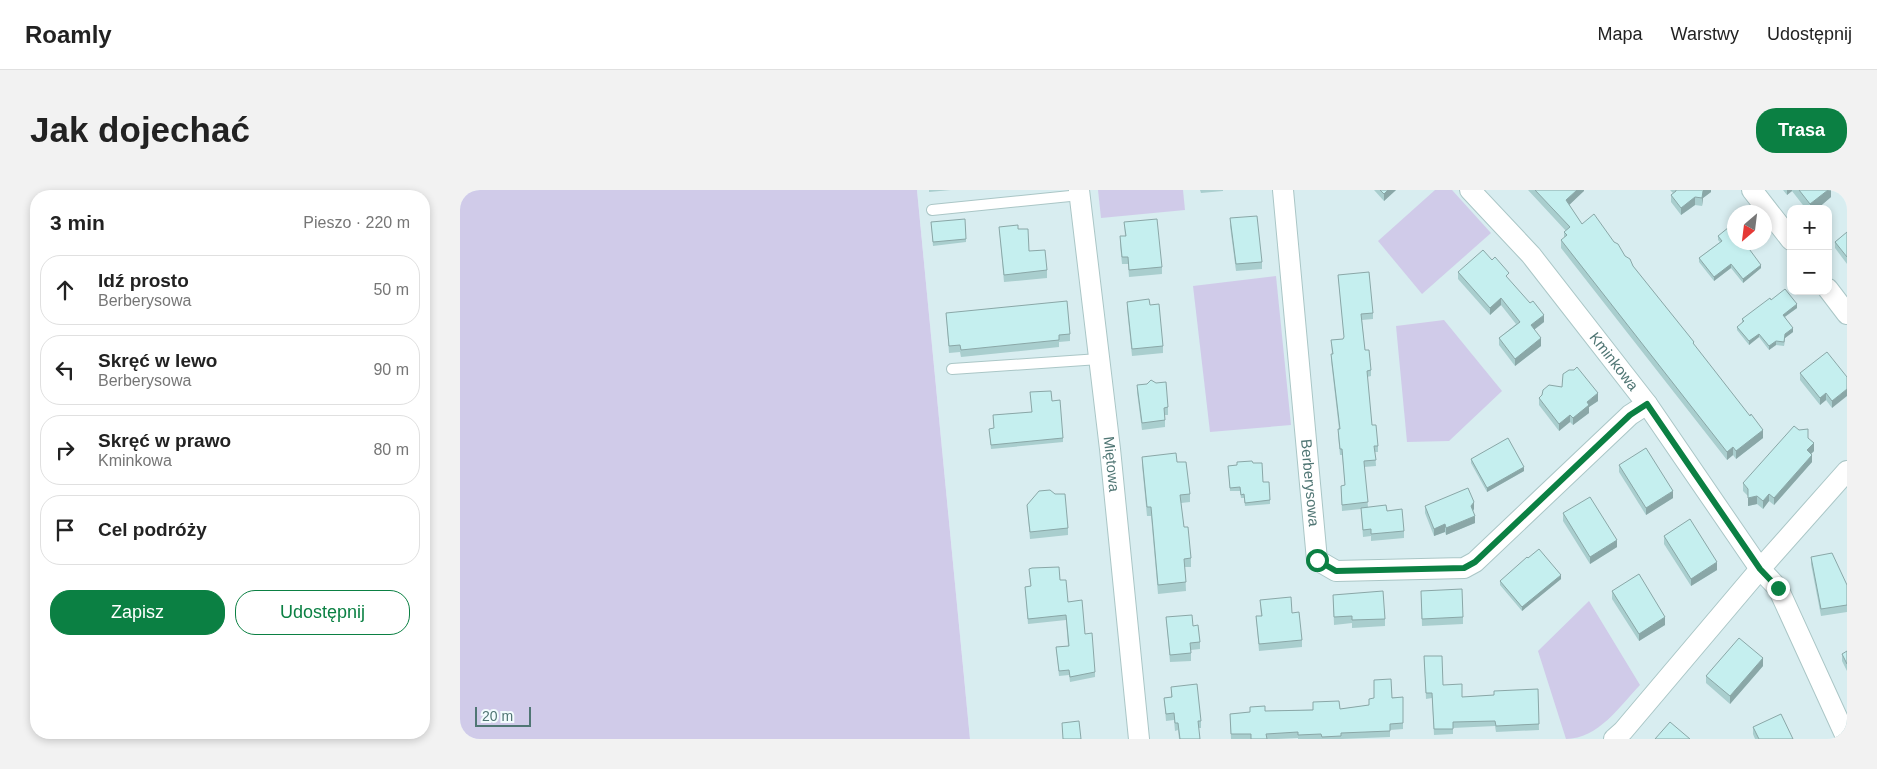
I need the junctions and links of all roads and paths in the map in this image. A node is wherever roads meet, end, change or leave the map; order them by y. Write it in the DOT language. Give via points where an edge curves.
graph roads {
  1 [pos="1282,190"];
  2 [pos="1470,190"];
  3 [pos="1752,190"];
  4 [pos="1079,192"];
  5 [pos="932,210"];
  6 [pos="1787,235"];
  7 [pos="1832,294"];
  8 [pos="1847,314"];
  9 [pos="1099,359"];
  10 [pos="952,369"];
  11 [pos="1647,404"];
  12 [pos="1847,471"];
  13 [pos="1760,569"];
  14 [pos="1847,738"];
  15 [pos="1139,739"];
  16 [pos="1614,739"];
  1 -- 11 [label="street, Berberysowa" via="1317,560 1336,571 1464,568 1475,562 1630,415"];
  2 -- 11 [label="street, Kminkowa" via="1531,254"];
  3 -- 6 [label="street"];
  4 -- 5 [label="lane"];
  4 -- 9 [label="street, Miętowa"];
  7 -- 8 [label="street"];
  9 -- 10 [label="lane"];
  9 -- 15 [label="street, Miętowa"];
  11 -- 13 [label="street, Kminkowa"];
  12 -- 13 [label="street"];
  13 -- 14 [label="street, Kminkowa" via="1778,588"];
  13 -- 16 [label="street"];
}
